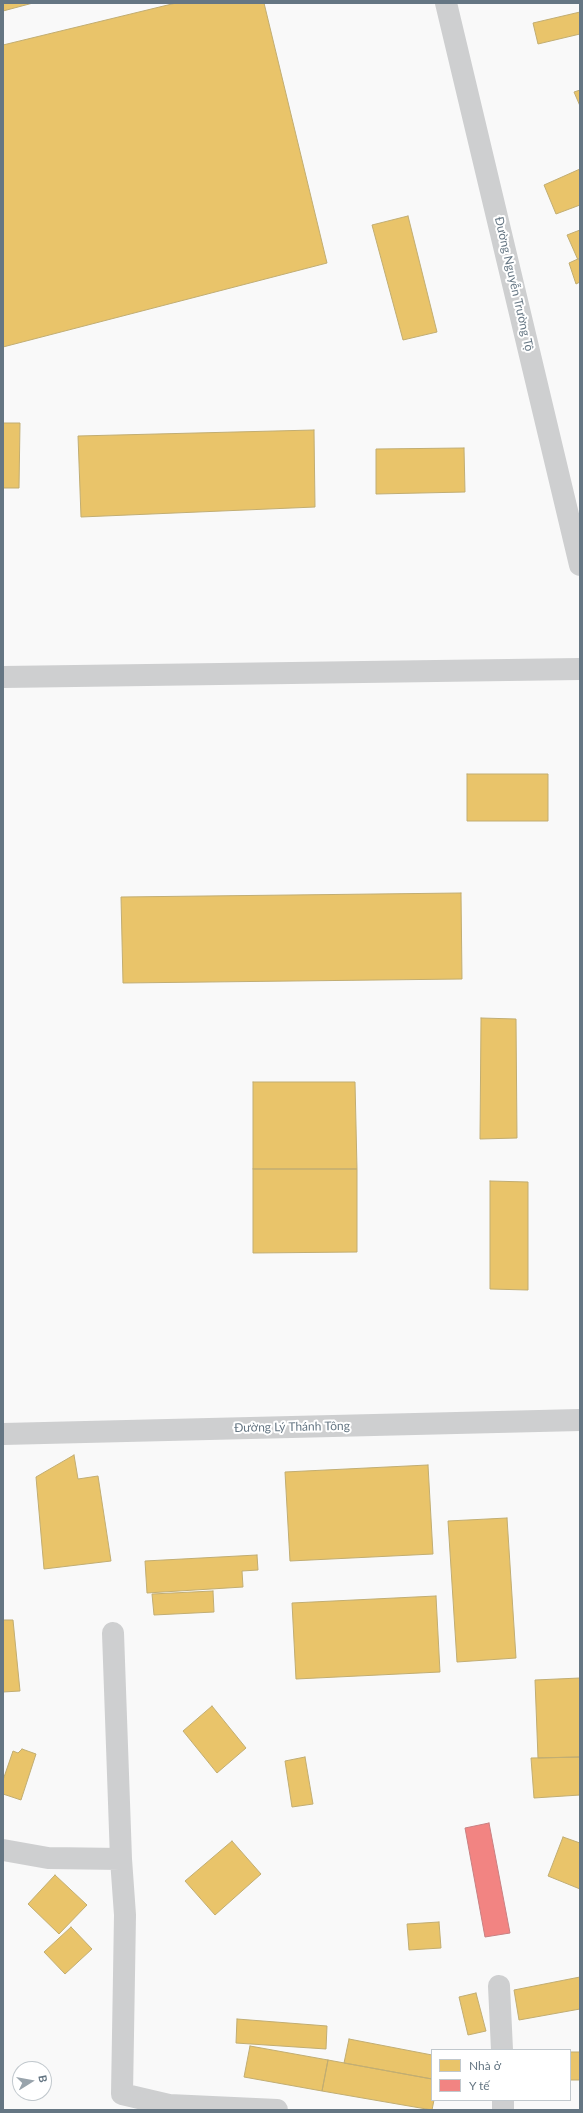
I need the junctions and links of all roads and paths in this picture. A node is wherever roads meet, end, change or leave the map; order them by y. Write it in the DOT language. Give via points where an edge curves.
graph roads {
  1 [pos="446,3"];
  2 [pos="575,513"];
  3 [pos="580,565"];
  4 [pos="580,669"];
  5 [pos="3,677"];
  6 [pos="580,1420"];
  7 [pos="3,1434"];
  8 [pos="113,1633"];
  9 [pos="3,1850"];
  10 [pos="121,1859"];
  11 [pos="499,1986"];
  12 [pos="502,2049"];
  13 [pos="277,2110"];
  1 -- 2 [label="street, Đường Nguyễn Trường Tộ"];
  2 -- 3 [label="street, Đường Nguyễn Trường Tộ"];
  4 -- 5 [label="street"];
  6 -- 7 [label="street, Đường Lý Thánh Tông"];
  8 -- 10 [label="street"];
  9 -- 10 [label="street" via="48,1858"];
  10 -- 13 [label="street" via="125,1916 122,2094 169,2105"];
  11 -- 12 [label="street"];
}
